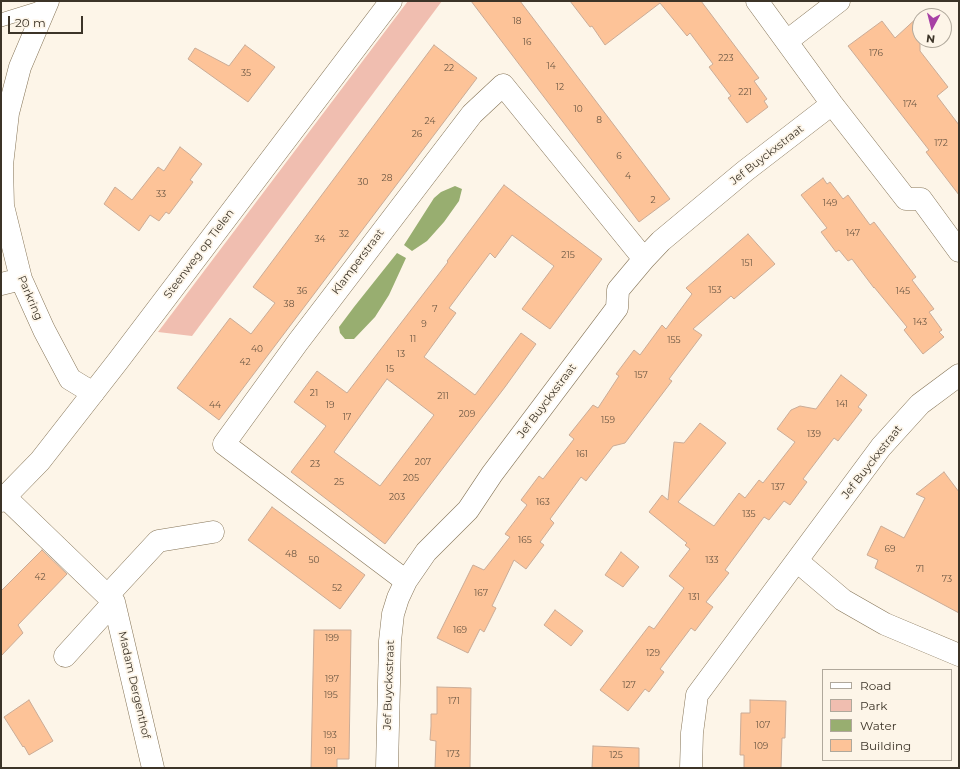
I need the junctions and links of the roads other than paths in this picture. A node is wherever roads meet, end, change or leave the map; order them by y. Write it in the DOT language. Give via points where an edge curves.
graph roads {
  1 [pos="391,1"];
  2 [pos="757,1"];
  3 [pos="839,1"];
  4 [pos="48,3"];
  5 [pos="1,20"];
  6 [pos="787,41"];
  7 [pos="832,104"];
  8 [pos="959,251"];
  9 [pos="644,259"];
  10 [pos="11,282"];
  11 [pos="959,375"];
  12 [pos="93,393"];
  13 [pos="3,499"];
  14 [pos="213,532"];
  15 [pos="797,561"];
  16 [pos="406,581"];
  17 [pos="111,598"];
  18 [pos="959,655"];
  19 [pos="65,656"];
  20 [pos="153,768"];
  21 [pos="387,768"];
  22 [pos="692,768"];
  1 -- 12 [label="street, Steenweg op Tielen"];
  2 -- 6 [label="street"];
  3 -- 6 [label="street"];
  4 -- 5 [label="lane"];
  4 -- 10 [label="street, Parkring" via="20,67 8,113 2,158 3,206"];
  6 -- 7 [label="street"];
  7 -- 8 [label="street" via="906,199 920,199"];
  7 -- 9 [label="street, Jef Buyckxstraat" via="745,171 661,241"];
  9 -- 16 [label="street, Jef Buyckxstraat" via="618,290 617,308 492,474 468,510 426,552"];
  9 -- 16 [label="street, Klamperstraat" via="504,85 472,114 298,342 224,444"];
  10 -- 12 [label="street, Parkring" via="44,330 70,379"];
  11 -- 15 [label="street, Jef Buyckxstraat" via="920,404 881,447"];
  12 -- 13 [label="street, Steenweg op Tielen" via="40,461"];
  13 -- 17 [label="street"];
  14 -- 17 [label="street" via="158,541"];
  15 -- 18 [label="street" via="843,600 886,624"];
  15 -- 22 [label="street, Jef Buyckxstraat" via="697,695 692,733"];
  16 -- 21 [label="street, Jef Buyckxstraat" via="393,614 390,640"];
  17 -- 19 [label="street"];
  17 -- 20 [label="street, Madam Dergenthof"];
}
